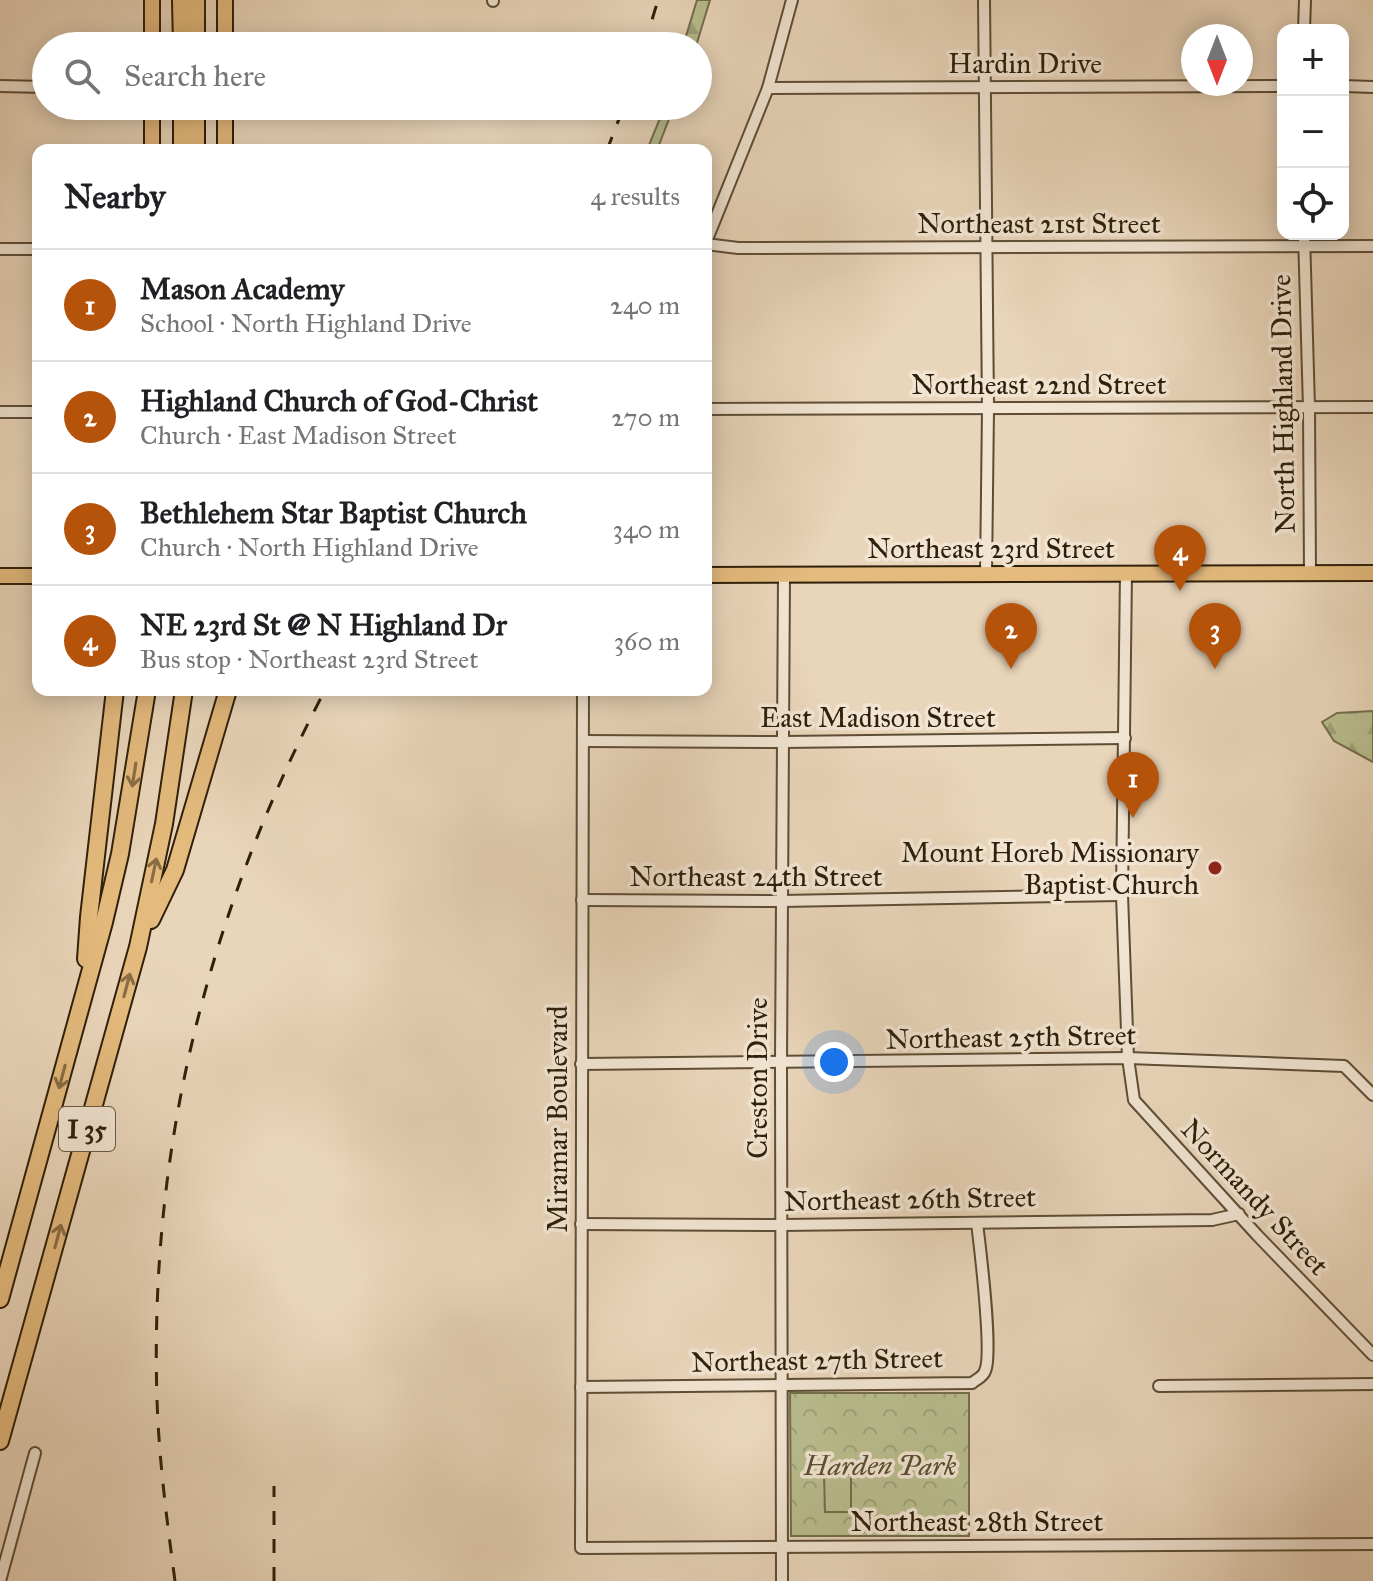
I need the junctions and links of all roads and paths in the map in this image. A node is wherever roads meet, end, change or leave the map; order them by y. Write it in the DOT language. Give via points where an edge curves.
graph roads {
  1 [pos="152,0"];
  2 [pos="181,0"];
  3 [pos="196,0"];
  4 [pos="225,0"];
  5 [pos="792,0"];
  6 [pos="984,0"];
  7 [pos="1305,0"];
  8 [pos="1304,24"];
  9 [pos="152,32"];
  10 [pos="182,32"];
  11 [pos="196,32"];
  12 [pos="225,32"];
  13 [pos="0,86"];
  14 [pos="1277,86"];
  15 [pos="1349,86"];
  16 [pos="32,87"];
  17 [pos="986,87"];
  18 [pos="1373,87"];
  19 [pos="768,88"];
  20 [pos="152,120"];
  21 [pos="182,120"];
  22 [pos="196,120"];
  23 [pos="225,120"];
  24 [pos="152,144"];
  25 [pos="181,144"];
  26 [pos="196,144"];
  27 [pos="225,144"];
  28 [pos="712,228"];
  29 [pos="1304,240"];
  30 [pos="712,244"];
  31 [pos="985,246"];
  32 [pos="1305,246"];
  33 [pos="1373,246"];
  34 [pos="0,249"];
  35 [pos="32,249"];
  36 [pos="1373,407"];
  37 [pos="1309,408"];
  38 [pos="712,409"];
  39 [pos="988,409"];
  40 [pos="0,412"];
  41 [pos="32,412"];
  42 [pos="1126,573"];
  43 [pos="1310,573"];
  44 [pos="1373,573"];
  45 [pos="712,575"];
  46 [pos="784,575"];
  47 [pos="986,575"];
  48 [pos="0,576"];
  49 [pos="32,576"];
  50 [pos="114,696"];
  51 [pos="146,696"];
  52 [pos="183,696"];
  53 [pos="226,696"];
  54 [pos="583,696"];
  55 [pos="1125,738"];
  56 [pos="583,741"];
  57 [pos="783,742"];
  58 [pos="1122,895"];
  59 [pos="582,900"];
  60 [pos="782,901"];
  61 [pos="138,947"];
  62 [pos="84,995"];
  63 [pos="1128,1058"];
  64 [pos="781,1063"];
  65 [pos="581,1064"];
  66 [pos="1373,1095"];
  67 [pos="1239,1214"];
  68 [pos="977,1223"];
  69 [pos="581,1224"];
  70 [pos="782,1225"];
  71 [pos="0,1299"];
  72 [pos="1373,1355"];
  73 [pos="1373,1384"];
  74 [pos="783,1385"];
  75 [pos="1159,1386"];
  76 [pos="581,1387"];
  77 [pos="0,1441"];
  78 [pos="35,1453"];
  79 [pos="1373,1544"];
  80 [pos="782,1546"];
  81 [pos="581,1548"];
  82 [pos="0,1581"];
  83 [pos="782,1581"];
  1 -- 9 [label="main road"];
  2 -- 10 [label="highway"];
  3 -- 11 [label="highway"];
  4 -- 12 [label="main road"];
  5 -- 19 [label="street"];
  6 -- 17 [label="street"];
  7 -- 8 [label="street"];
  13 -- 16 [label="street"];
  14 -- 17 [label="street, Hardin Drive"];
  15 -- 18 [label="street"];
  17 -- 19 [label="street, Hardin Drive"];
  17 -- 31 [label="street"];
  19 -- 28 [label="street"];
  20 -- 24 [label="main road"];
  21 -- 25 [label="highway"];
  22 -- 26 [label="highway"];
  23 -- 27 [label="main road"];
  29 -- 32 [label="street, North Highland Drive"];
  30 -- 31 [label="street, Northeast 21st Street"];
  31 -- 32 [label="street, Northeast 21st Street"];
  31 -- 39 [label="street"];
  32 -- 33 [label="street, Northeast 21st Street"];
  32 -- 37 [label="street, North Highland Drive"];
  34 -- 35 [label="street"];
  36 -- 37 [label="street, Northeast 22nd Street"];
  37 -- 39 [label="street, Northeast 22nd Street"];
  37 -- 43 [label="street, North Highland Drive"];
  38 -- 39 [label="street, Northeast 22nd Street"];
  39 -- 47 [label="street"];
  40 -- 41 [label="street"];
  42 -- 43 [label="main road, Northeast 23rd Street"];
  42 -- 47 [label="main road, Northeast 23rd Street"];
  42 -- 55 [label="street"];
  43 -- 44 [label="main road, Northeast 23rd Street"];
  45 -- 46 [label="main road, Northeast 23rd Street"];
  46 -- 47 [label="main road, Northeast 23rd Street"];
  46 -- 57 [label="street, Creston Drive"];
  48 -- 49 [label="main road"];
  50 -- 62 [label="highway"];
  51 -- 62 [label="highway, I 35, one-way" via="120,854"];
  61 -- 52 [label="highway, I 35, one-way"];
  53 -- 61 [label="highway" via="175,870"];
  54 -- 56 [label="street, Miramar Boulevard"];
  55 -- 57 [label="street, East Madison Street"];
  55 -- 58 [label="street"];
  56 -- 57 [label="street, East Madison Street"];
  56 -- 59 [label="street, Miramar Boulevard"];
  57 -- 60 [label="street, Creston Drive"];
  58 -- 60 [label="street, Northeast 24th Street"];
  58 -- 63 [label="street"];
  59 -- 60 [label="street, Northeast 24th Street"];
  59 -- 65 [label="street, Miramar Boulevard"];
  60 -- 64 [label="street, Creston Drive"];
  77 -- 61 [label="highway, I 35, one-way"];
  62 -- 71 [label="highway, I 35, one-way"];
  63 -- 64 [label="street, Northeast 25th Street"];
  63 -- 66 [label="street, Northeast 25th Street" via="1344,1066"];
  63 -- 67 [label="street, Normandy Street" via="1134,1100"];
  64 -- 65 [label="street, Northeast 25th Street"];
  64 -- 70 [label="street, Creston Drive"];
  65 -- 69 [label="street, Miramar Boulevard"];
  67 -- 68 [label="street, Northeast 26th Street" via="1212,1220"];
  67 -- 72 [label="street, Normandy Street"];
  68 -- 70 [label="street, Northeast 26th Street"];
  68 -- 74 [label="street, Northeast 27th Street" via="987,1368 981,1377 972,1383"];
  69 -- 70 [label="street, Northeast 26th Street"];
  69 -- 76 [label="street, Miramar Boulevard"];
  70 -- 74 [label="street, Creston Drive"];
  73 -- 75 [label="street"];
  74 -- 76 [label="street, Northeast 27th Street"];
  74 -- 80 [label="street, Creston Drive"];
  76 -- 81 [label="street, Miramar Boulevard"];
  78 -- 82 [label="street"];
  79 -- 80 [label="street, Northeast 28th Street"];
  80 -- 81 [label="street, Northeast 28th Street"];
  80 -- 83 [label="street, Creston Drive"];
}
